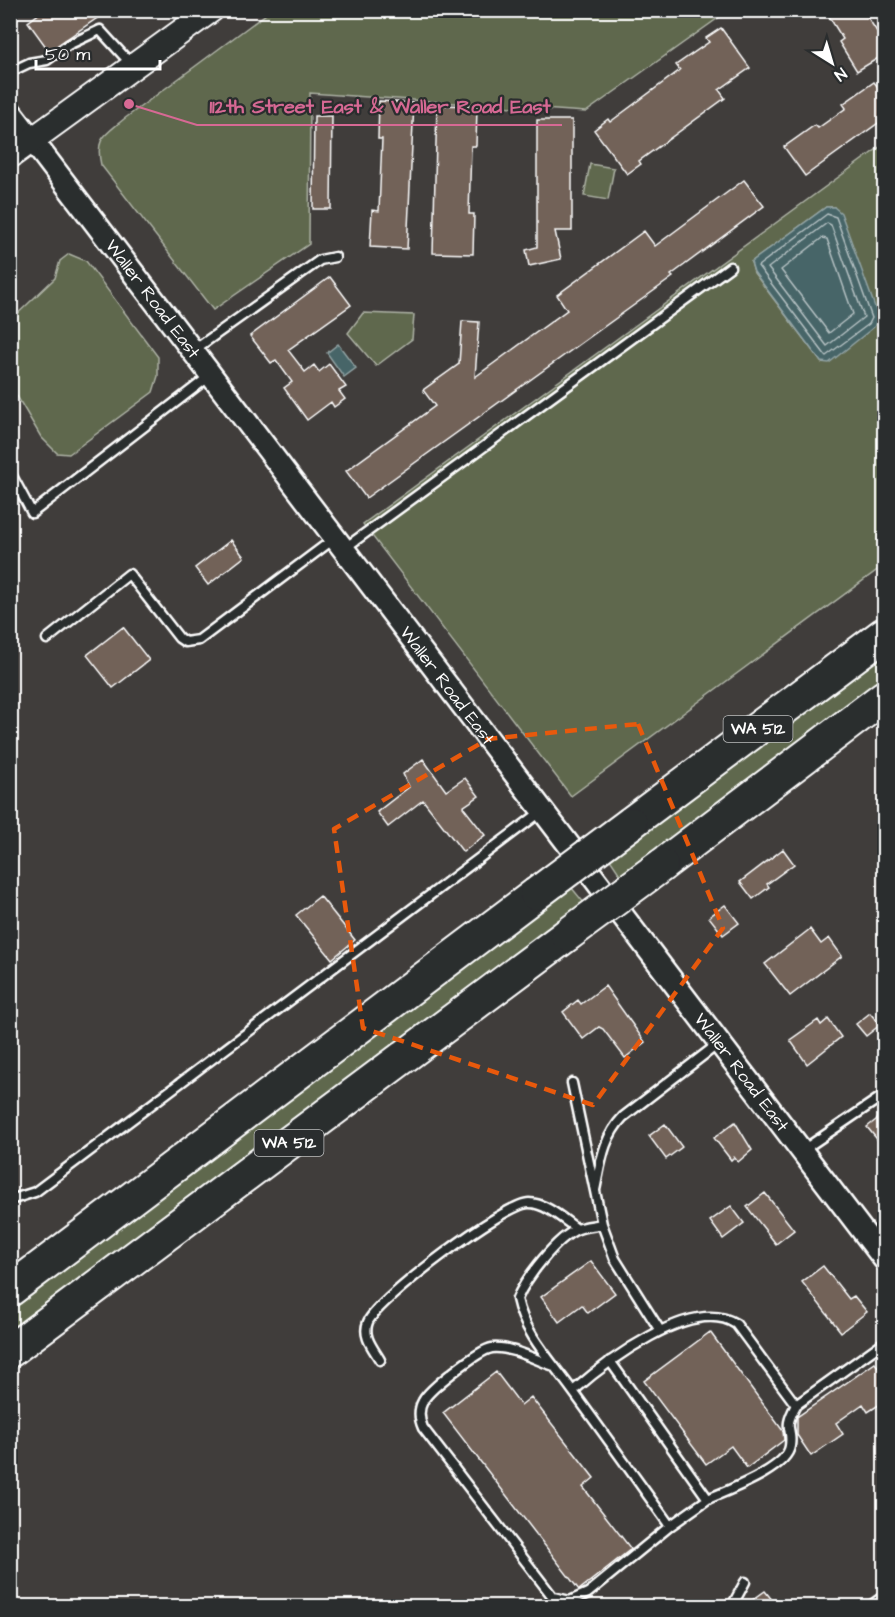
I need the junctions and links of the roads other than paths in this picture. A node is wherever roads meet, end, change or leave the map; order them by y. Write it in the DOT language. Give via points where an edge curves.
graph roads {
  1 [pos="211,10"];
  2 [pos="135,68"];
  3 [pos="10,72"];
  4 [pos="10,111"];
  5 [pos="32,141"];
  6 [pos="10,156"];
  7 [pos="335,256"];
  8 [pos="730,267"];
  9 [pos="193,351"];
  10 [pos="211,375"];
  11 [pos="10,472"];
  12 [pos="339,544"];
  13 [pos="885,634"];
  14 [pos="47,639"];
  15 [pos="885,697"];
  16 [pos="543,810"];
  17 [pos="720,1042"];
  18 [pos="572,1083"];
  19 [pos="885,1095"];
  20 [pos="802,1151"];
  21 [pos="594,1197"];
  22 [pos="10,1200"];
  23 [pos="602,1224"];
  24 [pos="577,1229"];
  25 [pos="885,1259"];
  26 [pos="10,1290"];
  27 [pos="659,1329"];
  28 [pos="885,1342"];
  29 [pos="10,1351"];
  30 [pos="380,1360"];
  31 [pos="610,1361"];
  32 [pos="555,1366"];
  33 [pos="573,1391"];
  34 [pos="796,1405"];
  35 [pos="708,1499"];
  36 [pos="670,1526"];
  37 [pos="745,1582"];
  38 [pos="885,1596"];
  39 [pos="732,1606"];
  40 [pos="870,1606"];
  1 -- 2 [label="main road"];
  2 -- 3 [label="lane" via="100,30 47,60"];
  2 -- 5 [label="main road"];
  4 -- 5 [label="street, Waller Road East"];
  5 -- 6 [label="main road"];
  5 -- 9 [label="street, Waller Road East"];
  7 -- 9 [label="lane" via="320,260"];
  8 -- 12 [label="lane"];
  9 -- 10 [label="street, Waller Road East"];
  10 -- 11 [label="lane" via="32,513"];
  10 -- 12 [label="street, Waller Road East"];
  12 -- 14 [label="lane" via="199,640 185,642 179,638 129,574"];
  12 -- 16 [label="street, Waller Road East"];
  13 -- 26 [label="highway, WA 512, bridge"];
  15 -- 29 [label="highway, WA 512, bridge"];
  16 -- 17 [label="street, Waller Road East"];
  16 -- 22 [label="lane" via="35,1192"];
  17 -- 20 [label="street, Waller Road East"];
  17 -- 21 [label="lane" via="612,1129 604,1146"];
  18 -- 21 [label="lane"];
  19 -- 20 [label="lane"];
  20 -- 25 [label="street, Waller Road East"];
  21 -- 23 [label="lane"];
  23 -- 24 [label="lane"];
  23 -- 27 [label="lane" via="615,1259"];
  24 -- 30 [label="lane" via="537,1204 526,1203 507,1211 443,1254 373,1312 367,1337"];
  24 -- 32 [label="lane" via="532,1273 517,1299 527,1326"];
  27 -- 31 [label="lane"];
  27 -- 34 [label="lane" via="707,1317 727,1318 736,1324"];
  28 -- 34 [label="lane"];
  31 -- 33 [label="lane"];
  31 -- 35 [label="lane"];
  32 -- 33 [label="lane"];
  32 -- 36 [label="lane" via="501,1349 483,1352 432,1389 419,1420 553,1597 563,1601 579,1599"];
  33 -- 36 [label="lane"];
  34 -- 35 [label="lane" via="788,1420 790,1445 779,1462"];
  35 -- 36 [label="lane"];
  37 -- 39 [label="lane"];
  38 -- 40 [label="lane"];
}
